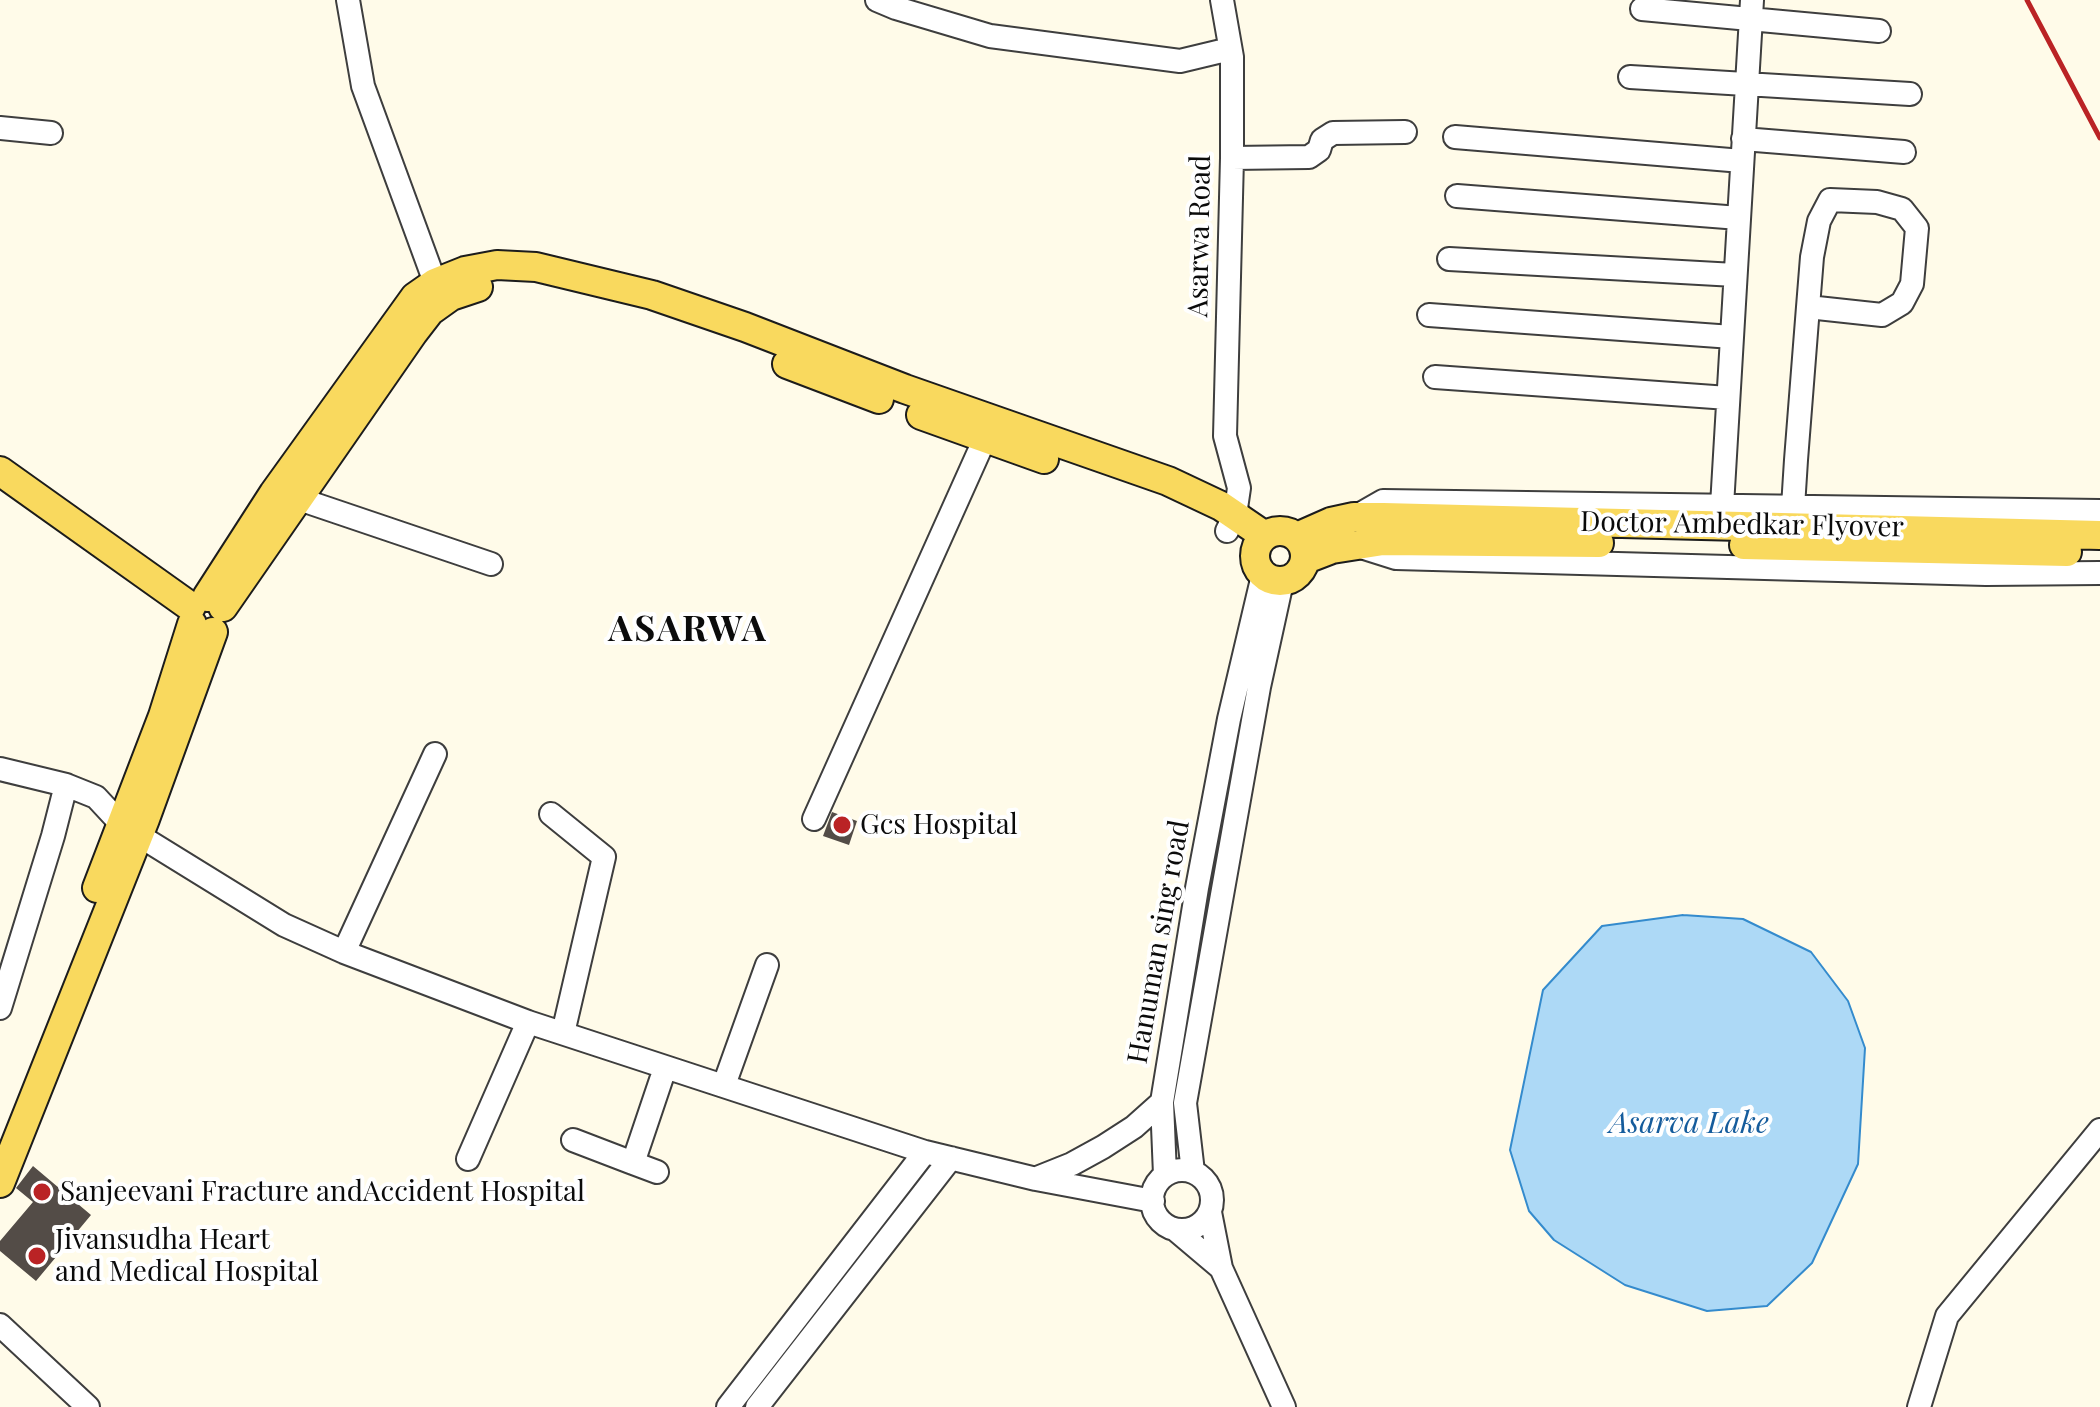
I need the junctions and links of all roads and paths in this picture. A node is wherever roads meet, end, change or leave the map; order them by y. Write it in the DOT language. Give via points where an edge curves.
graph roads {
  1 [pos="348,0"];
  2 [pos="877,0"];
  3 [pos="1222,0"];
  4 [pos="1642,9"];
  5 [pos="1751,9"];
  6 [pos="1879,31"];
  7 [pos="1230,49"];
  8 [pos="1630,77"];
  9 [pos="1747,85"];
  10 [pos="1910,94"];
  11 [pos="0,128"];
  12 [pos="1405,132"];
  13 [pos="51,133"];
  14 [pos="1455,137"];
  15 [pos="1743,150"];
  16 [pos="1904,152"];
  17 [pos="1232,158"];
  18 [pos="1457,196"];
  19 [pos="1739,218"];
  20 [pos="1449,259"];
  21 [pos="1735,275"];
  22 [pos="438,293"];
  23 [pos="1808,307"];
  24 [pos="1429,315"];
  25 [pos="1732,337"];
  26 [pos="1435,377"];
  27 [pos="1728,398"];
  28 [pos="990,430"];
  29 [pos="0,471"];
  30 [pos="299,499"];
  31 [pos="1722,506"];
  32 [pos="1793,507"];
  33 [pos="2100,511"];
  34 [pos="1224,518"];
  35 [pos="1369,530"];
  36 [pos="2100,535"];
  37 [pos="1301,548"];
  38 [pos="2100,553"];
  39 [pos="1266,561"];
  40 [pos="491,564"];
  41 [pos="2100,573"];
  42 [pos="205,613"];
  43 [pos="435,754"];
  44 [pos="0,769"];
  45 [pos="66,785"];
  46 [pos="551,814"];
  47 [pos="814,819"];
  48 [pos="130,830"];
  49 [pos="1207,834"];
  50 [pos="1232,838"];
  51 [pos="344,952"];
  52 [pos="767,965"];
  53 [pos="0,1008"];
  54 [pos="528,1022"];
  55 [pos="563,1033"];
  56 [pos="665,1068"];
  57 [pos="724,1085"];
  58 [pos="1162,1102"];
  59 [pos="2100,1130"];
  60 [pos="0,1134"];
  61 [pos="573,1140"];
  62 [pos="925,1152"];
  63 [pos="951,1158"];
  64 [pos="468,1159"];
  65 [pos="633,1163"];
  66 [pos="657,1172"];
  67 [pos="1193,1172"];
  68 [pos="1165,1175"];
  69 [pos="1036,1179"];
  70 [pos="0,1183"];
  71 [pos="1153,1201"];
  72 [pos="1210,1212"];
  73 [pos="1176,1230"];
  74 [pos="1221,1268"];
  75 [pos="0,1325"];
  76 [pos="88,1407"];
  77 [pos="728,1407"];
  78 [pos="757,1407"];
  79 [pos="1284,1407"];
  80 [pos="1919,1407"];
  1 -- 22 [label="street" via="363,86"];
  2 -- 7 [label="street" via="1006,38 1180,61"];
  3 -- 7 [label="street, Asarwa Road"];
  4 -- 5 [label="street"];
  5 -- 6 [label="street"];
  5 -- 9 [label="street"];
  7 -- 17 [label="street, Asarwa Road"];
  8 -- 9 [label="street"];
  9 -- 10 [label="street"];
  9 -- 15 [label="street"];
  11 -- 13 [label="street"];
  12 -- 17 [label="street" via="1333,133 1309,157"];
  14 -- 15 [label="street"];
  15 -- 16 [label="street"];
  15 -- 19 [label="street"];
  17 -- 34 [label="street, Asarwa Road" via="1225,436 1234,474 1224,485"];
  18 -- 19 [label="street"];
  19 -- 21 [label="street"];
  20 -- 21 [label="street"];
  21 -- 25 [label="street"];
  22 -- 28 [label="main road" via="465,271 497,265 536,267 673,311"];
  22 -- 30 [label="main road"];
  22 -- 42 [label="main road" via="415,297 396,320 274,493"];
  23 -- 23 [label="street" via="1819,221 1830,200 1902,209 1917,228 1912,284 1902,303 1882,315"];
  23 -- 32 [label="street"];
  24 -- 25 [label="street"];
  25 -- 27 [label="street"];
  26 -- 27 [label="street"];
  27 -- 31 [label="street"];
  28 -- 34 [label="main road" via="1168,481"];
  28 -- 47 [label="street"];
  29 -- 42 [label="main road"];
  30 -- 40 [label="street"];
  30 -- 42 [label="main road"];
  31 -- 32 [label="street"];
  31 -- 35 [label="street" via="1383,501"];
  32 -- 33 [label="street"];
  34 -- 39 [label="main road"];
  35 -- 36 [label="main road, Doctor Ambedkar Flyover" via="1861,527"];
  35 -- 37 [label="main road" via="1331,522"];
  35 -- 38 [label="main road, Doctor Ambedkar Flyover" via="1543,542"];
  35 -- 41 [label="street" via="1396,558 1412,559"];
  37 -- 39 [label="main road" via="1280,531"];
  37 -- 39 [label="main road" via="1302,570 1295,577"];
  39 -- 49 [label="street, Hanuman sing road"];
  39 -- 50 [label="street" via="1259,687"];
  42 -- 48 [label="main road" via="163,716"];
  43 -- 51 [label="street"];
  44 -- 45 [label="street"];
  45 -- 48 [label="street" via="96,797"];
  45 -- 53 [label="street"];
  46 -- 55 [label="street" via="604,857"];
  48 -- 51 [label="street" via="284,925"];
  48 -- 60 [label="main road"];
  48 -- 70 [label="main road"];
  49 -- 50 [label="street"];
  49 -- 58 [label="street, Hanuman sing road"];
  50 -- 67 [label="street" via="1185,1103"];
  51 -- 54 [label="street"];
  52 -- 57 [label="street"];
  54 -- 55 [label="street"];
  54 -- 64 [label="street"];
  55 -- 56 [label="street"];
  56 -- 57 [label="street"];
  56 -- 65 [label="street"];
  57 -- 62 [label="street"];
  58 -- 68 [label="street, Hanuman sing road"];
  58 -- 69 [label="street" via="1103,1147"];
  59 -- 80 [label="street" via="1947,1316"];
  61 -- 65 [label="street"];
  62 -- 63 [label="street"];
  62 -- 77 [label="street"];
  63 -- 69 [label="street"];
  63 -- 78 [label="street"];
  65 -- 66 [label="street"];
  67 -- 68 [label="street"];
  67 -- 72 [label="street" via="1208,1184"];
  68 -- 71 [label="street"];
  69 -- 71 [label="street"];
  71 -- 73 [label="street" via="1159,1219"];
  72 -- 73 [label="street" via="1196,1227"];
  72 -- 74 [label="street"];
  73 -- 74 [label="street"];
  74 -- 79 [label="street"];
  75 -- 76 [label="street"];
}
